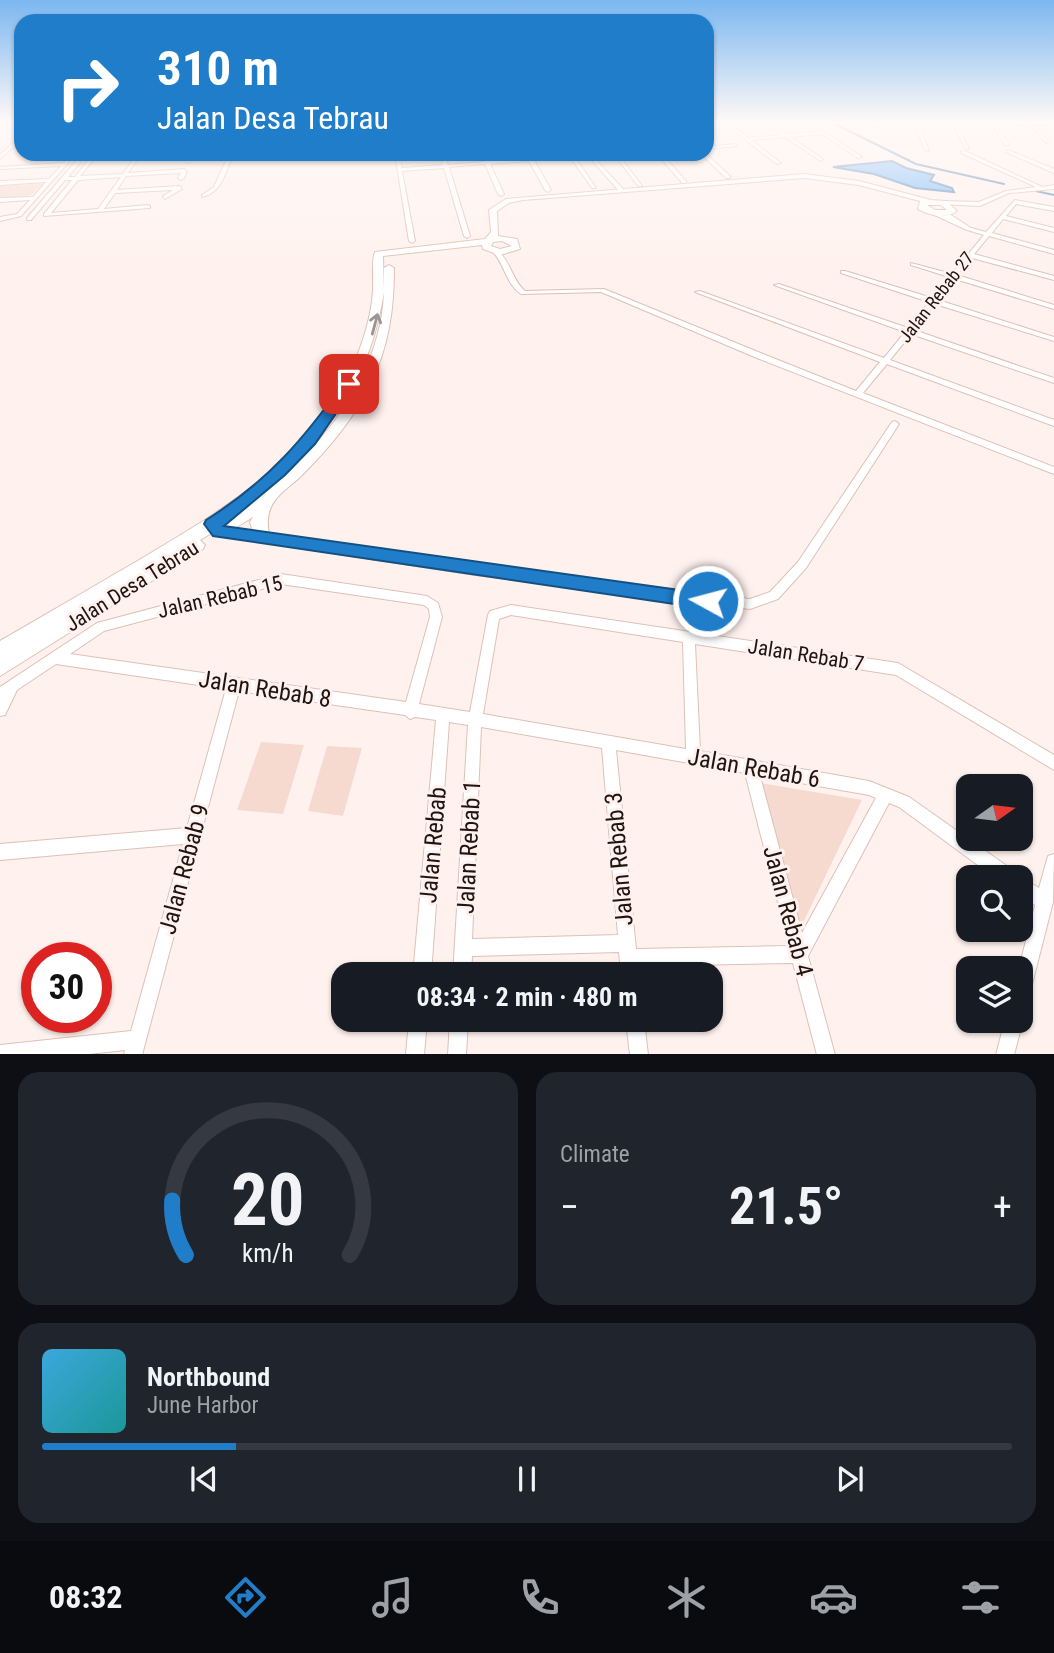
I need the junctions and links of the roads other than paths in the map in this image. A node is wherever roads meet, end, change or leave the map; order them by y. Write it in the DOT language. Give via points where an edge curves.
graph roads {
  1 [pos="58,172"];
  2 [pos="69,172"];
  3 [pos="81,172"];
  4 [pos="127,172"];
  5 [pos="166,172"];
  6 [pos="183,172"];
  7 [pos="223,172"];
  8 [pos="400,172"];
  9 [pos="448,172"];
  10 [pos="492,172"];
  11 [pos="537,172"];
  12 [pos="583,172"];
  13 [pos="607,172"];
  14 [pos="630,172"];
  15 [pos="675,172"];
  16 [pos="723,172"];
  17 [pos="1010,172"];
  18 [pos="125,175"];
  19 [pos="728,177"];
  20 [pos="76,178"];
  21 [pos="181,178"];
  22 [pos="63,179"];
  23 [pos="51,180"];
  24 [pos="684,182"];
  25 [pos="0,183"];
  26 [pos="640,185"];
  27 [pos="594,187"];
  28 [pos="1054,187"];
  29 [pos="1042,188"];
  30 [pos="621,190"];
  31 [pos="548,191"];
  32 [pos="113,192"];
  33 [pos="501,194"];
  34 [pos="204,196"];
  35 [pos="165,197"];
  36 [pos="35,198"];
  37 [pos="0,200"];
  38 [pos="924,203"];
  39 [pos="943,203"];
  40 [pos="968,205"];
  41 [pos="148,207"];
  42 [pos="1054,209"];
  43 [pos="100,211"];
  44 [pos="930,211"];
  45 [pos="950,211"];
  46 [pos="1002,217"];
  47 [pos="0,219"];
  48 [pos="29,219"];
  49 [pos="495,227"];
  50 [pos="969,229"];
  51 [pos="1054,230"];
  52 [pos="986,235"];
  53 [pos="467,236"];
  54 [pos="505,238"];
  55 [pos="412,241"];
  56 [pos="491,246"];
  57 [pos="511,251"];
  58 [pos="1054,253"];
  59 [pos="968,255"];
  60 [pos="385,258"];
  61 [pos="913,264"];
  62 [pos="508,266"];
  63 [pos="843,272"];
  64 [pos="954,277"];
  65 [pos="1054,278"];
  66 [pos="777,285"];
  67 [pos="698,292"];
  68 [pos="934,302"];
  69 [pos="1054,307"];
  70 [pos="910,332"];
  71 [pos="1054,339"];
  72 [pos="883,361"];
  73 [pos="1054,381"];
  74 [pos="859,393"];
  75 [pos="1054,423"];
  76 [pos="895,424"];
  77 [pos="1054,471"];
  78 [pos="270,499"];
  79 [pos="216,528"];
  80 [pos="262,538"];
  81 [pos="494,615"];
  82 [pos="688,637"];
  83 [pos="0,651"];
  84 [pos="56,658"];
  85 [pos="0,667"];
  86 [pos="234,684"];
  87 [pos="12,686"];
  88 [pos="0,694"];
  89 [pos="0,710"];
  90 [pos="410,712"];
  91 [pos="443,716"];
  92 [pos="475,719"];
  93 [pos="608,742"];
  94 [pos="693,757"];
  95 [pos="1054,764"];
  96 [pos="750,767"];
  97 [pos="886,794"];
  98 [pos="193,835"];
  99 [pos="0,852"];
  100 [pos="1054,862"];
  101 [pos="991,865"];
  102 [pos="1033,894"];
  103 [pos="1045,902"];
  104 [pos="463,948"];
  105 [pos="800,954"];
  106 [pos="1031,956"];
  107 [pos="628,959"];
  108 [pos="423,962"];
  109 [pos="462,962"];
  110 [pos="417,1032"];
  111 [pos="458,1032"];
  112 [pos="636,1032"];
  113 [pos="1011,1033"];
  114 [pos="135,1047"];
  115 [pos="0,1054"];
  116 [pos="415,1054"];
  117 [pos="457,1054"];
  118 [pos="639,1054"];
  119 [pos="826,1054"];
  120 [pos="1005,1054"];
  1 -- 23 [label="street"];
  2 -- 22 [label="street"];
  3 -- 20 [label="street"];
  4 -- 18 [label="street"];
  5 -- 18 [label="street"];
  6 -- 21 [label="street"];
  7 -- 34 [label="street" via="216,188"];
  8 -- 55 [label="street"];
  9 -- 53 [label="street"];
  10 -- 33 [label="street"];
  11 -- 31 [label="street"];
  12 -- 27 [label="street"];
  13 -- 30 [label="street"];
  14 -- 26 [label="street"];
  15 -- 24 [label="street"];
  16 -- 19 [label="street"];
  17 -- 29 [label="street"];
  18 -- 20 [label="street"];
  18 -- 32 [label="street"];
  20 -- 22 [label="street"];
  20 -- 43 [label="street" via="47,213"];
  22 -- 48 [label="street"];
  23 -- 25 [label="street"];
  23 -- 36 [label="street"];
  28 -- 29 [label="street"];
  29 -- 40 [label="street"];
  30 -- 38 [label="street" via="804,176 859,183"];
  30 -- 49 [label="street" via="506,201 492,213"];
  32 -- 35 [label="street" via="180,188"];
  32 -- 43 [label="street"];
  36 -- 37 [label="street"];
  36 -- 47 [label="street" via="19,215"];
  38 -- 39 [label="street"];
  38 -- 44 [label="street"];
  39 -- 40 [label="street"];
  39 -- 45 [label="street"];
  40 -- 45 [label="street"];
  41 -- 43 [label="street"];
  42 -- 46 [label="street, Jalan Rebab 27" via="1015,202"];
  44 -- 45 [label="street"];
  44 -- 50 [label="street"];
  45 -- 50 [label="street"];
  46 -- 51 [label="street"];
  46 -- 52 [label="street, Jalan Rebab 27"];
  49 -- 54 [label="street"];
  49 -- 56 [label="street"];
  50 -- 52 [label="street"];
  52 -- 58 [label="street"];
  52 -- 59 [label="street, Jalan Rebab 27"];
  54 -- 56 [label="street"];
  54 -- 57 [label="street" via="517,244"];
  56 -- 57 [label="street"];
  56 -- 60 [label="street"];
  56 -- 60 [label="street" via="407,255 394,261"];
  56 -- 62 [label="street"];
  57 -- 62 [label="street"];
  59 -- 64 [label="street, Jalan Rebab 27"];
  59 -- 65 [label="street"];
  60 -- 78 [label="street, Jalan Desa Tebrau" via="390,314 370,373 325,443"];
  79 -- 60 [label="street, Jalan Desa Tebrau, one-way" via="310,441 342,397 374,331"];
  61 -- 64 [label="street"];
  62 -- 74 [label="street" via="516,288 523,293 598,288"];
  63 -- 68 [label="street"];
  64 -- 68 [label="street, Jalan Rebab 27"];
  64 -- 69 [label="street"];
  66 -- 70 [label="street"];
  67 -- 72 [label="street"];
  68 -- 70 [label="street, Jalan Rebab 27"];
  68 -- 71 [label="street"];
  70 -- 72 [label="street, Jalan Rebab 27"];
  70 -- 73 [label="street"];
  72 -- 74 [label="street, Jalan Rebab 27"];
  72 -- 75 [label="street"];
  74 -- 77 [label="street"];
  76 -- 80 [label="street" via="802,565 774,596 750,604"];
  78 -- 79 [label="street, Jalan Desa Tebrau"];
  78 -- 80 [label="street" via="258,522"];
  79 -- 80 [label="street"];
  79 -- 83 [label="street, Jalan Desa Tebrau"];
  79 -- 85 [label="street, Jalan Desa Tebrau"];
  81 -- 82 [label="street, Jalan Rebab 7" via="511,610"];
  81 -- 92 [label="street, Jalan Rebab 1"];
  82 -- 94 [label="street"];
  82 -- 95 [label="street, Jalan Rebab 7" via="898,669"];
  84 -- 86 [label="street, Jalan Rebab 8"];
  84 -- 87 [label="street, Jalan Rebab 15"];
  84 -- 90 [label="street, Jalan Rebab 15" via="101,627 281,579 414,599 427,601 436,617"];
  86 -- 90 [label="street, Jalan Rebab 8"];
  86 -- 98 [label="street, Jalan Rebab 9"];
  87 -- 88 [label="street, Jalan Rebab 15"];
  87 -- 89 [label="street"];
  90 -- 91 [label="street, Jalan Rebab 8"];
  91 -- 92 [label="street, Jalan Rebab 8"];
  91 -- 108 [label="street, Jalan Rebab"];
  92 -- 93 [label="street, Jalan Rebab 6"];
  92 -- 104 [label="street, Jalan Rebab 1"];
  93 -- 94 [label="street, Jalan Rebab 6"];
  93 -- 107 [label="street, Jalan Rebab 3"];
  94 -- 96 [label="street, Jalan Rebab 6"];
  96 -- 97 [label="street, Jalan Rebab 6"];
  96 -- 105 [label="street, Jalan Rebab 4"];
  97 -- 101 [label="street, Jalan Rebab 6"];
  97 -- 105 [label="street"];
  98 -- 99 [label="street"];
  98 -- 114 [label="street, Jalan Rebab 9"];
  100 -- 103 [label="street"];
  102 -- 103 [label="street"];
  103 -- 106 [label="street"];
  104 -- 107 [label="street"];
  104 -- 109 [label="street, Jalan Rebab 1"];
  105 -- 107 [label="street"];
  105 -- 119 [label="street, Jalan Rebab 4"];
  110 -- 116 [label="street"];
  111 -- 117 [label="street"];
  112 -- 118 [label="street"];
  113 -- 120 [label="street"];
  114 -- 115 [label="street"];
}
